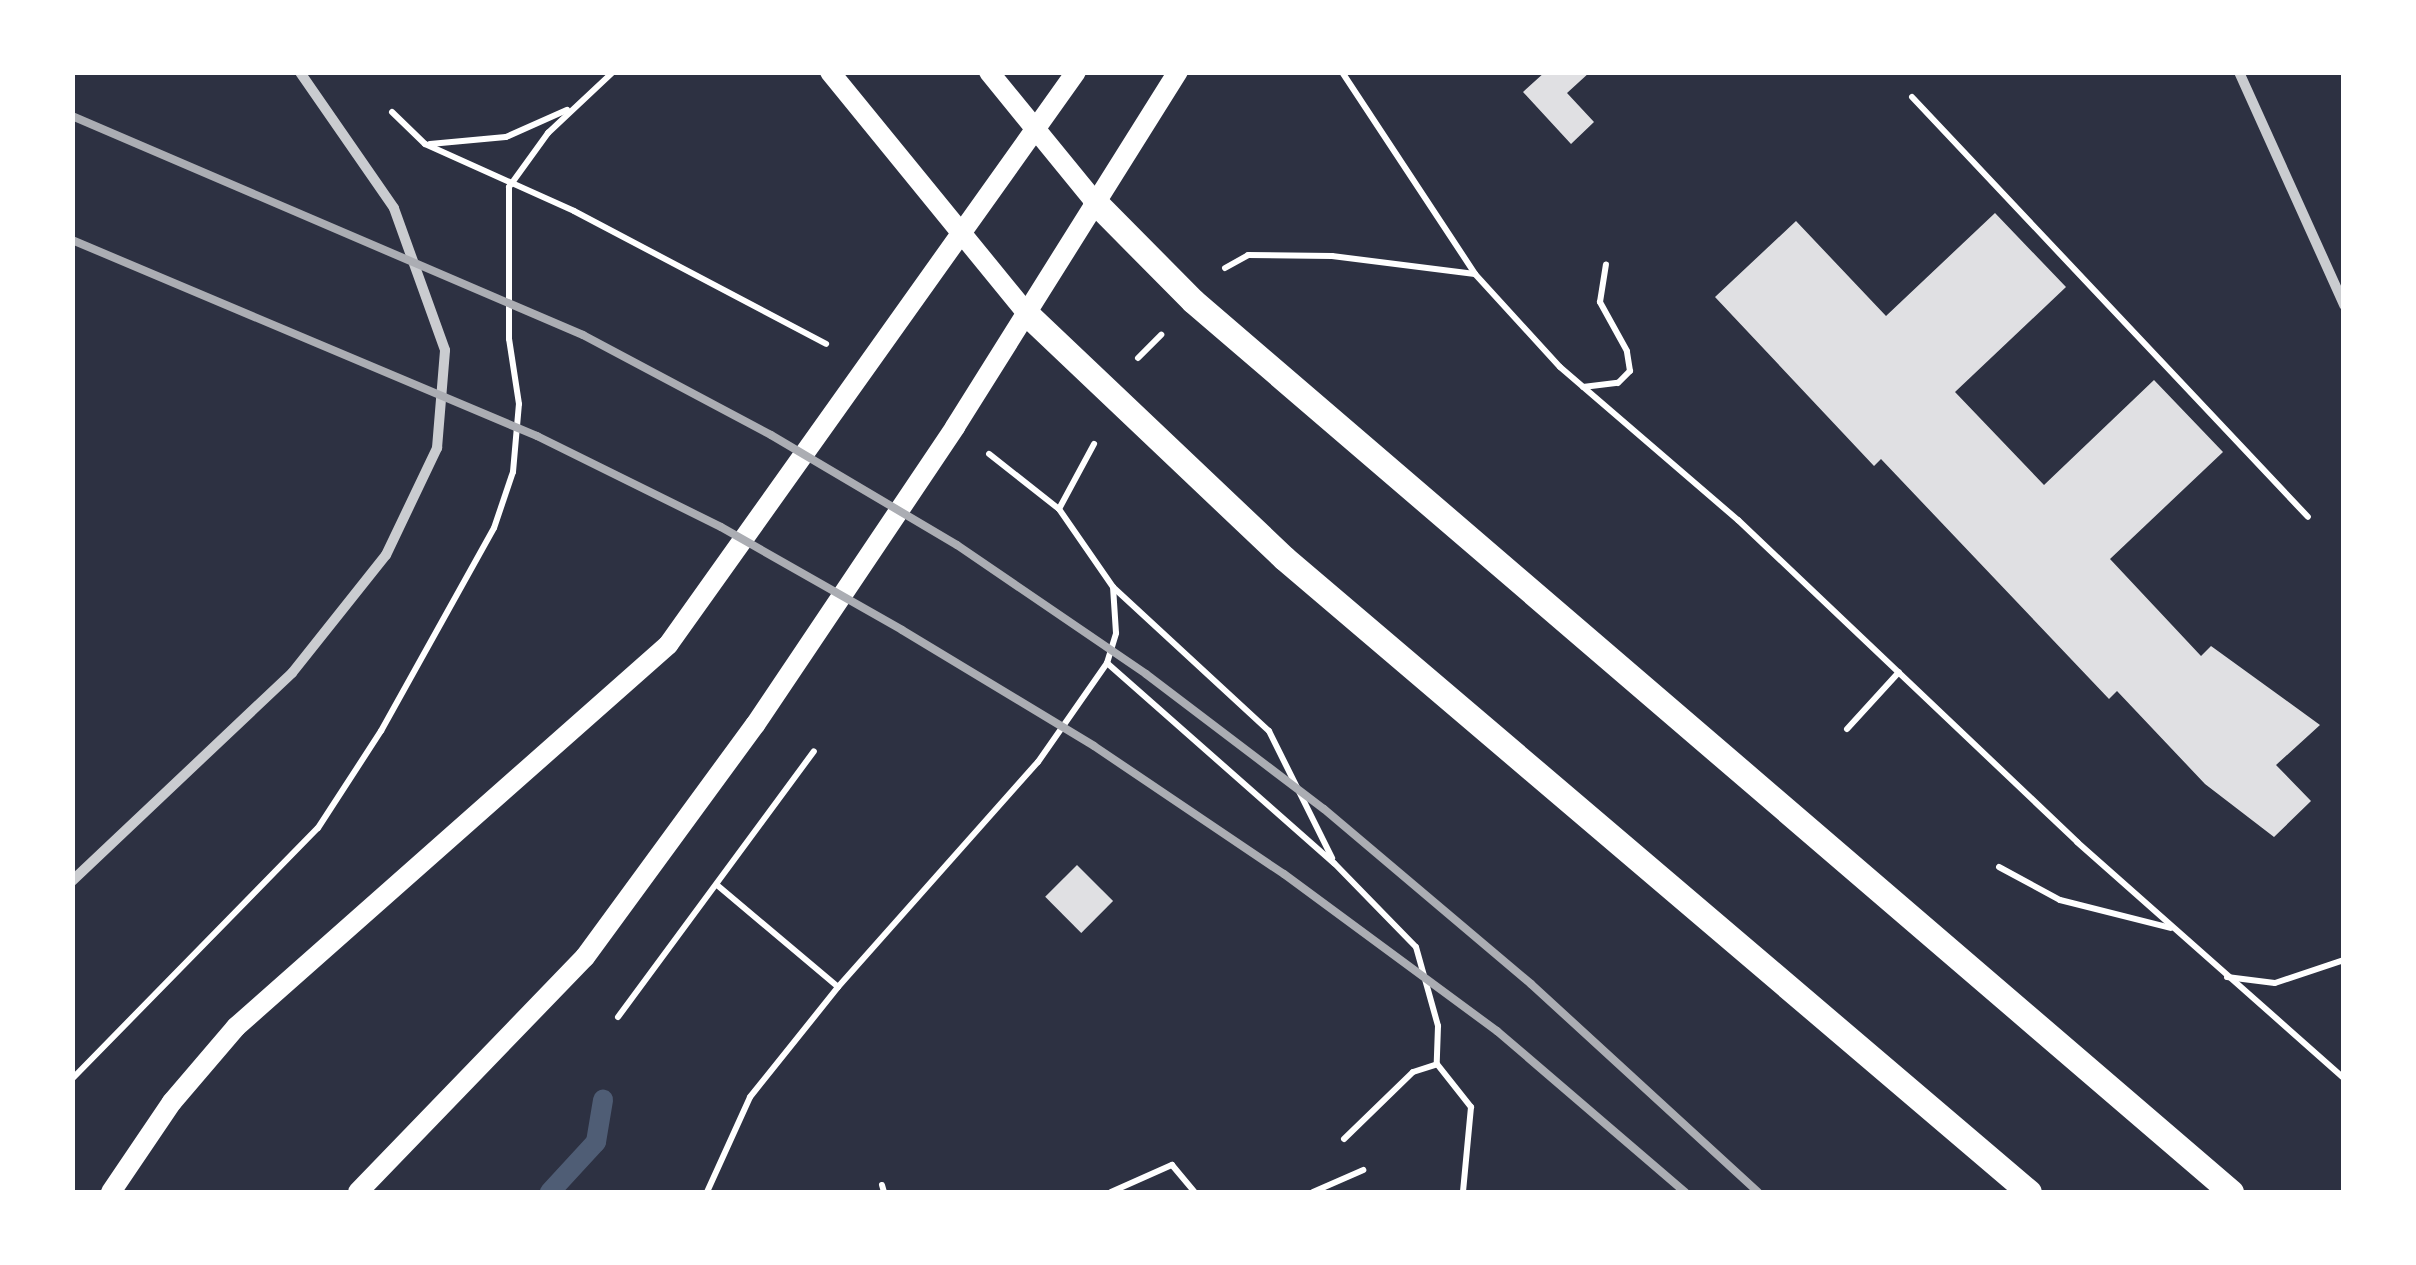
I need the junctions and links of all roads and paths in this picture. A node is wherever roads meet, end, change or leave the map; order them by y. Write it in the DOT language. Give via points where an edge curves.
graph roads {
  1 [pos="300,72"];
  2 [pos="613,72"];
  3 [pos="830,72"];
  4 [pos="989,72"];
  5 [pos="1076,72"];
  6 [pos="1178,72"];
  7 [pos="1342,72"];
  8 [pos="2239,72"];
  9 [pos="600,76"];
  10 [pos="1912,97"];
  11 [pos="573,108"];
  12 [pos="392,112"];
  13 [pos="1033,128"];
  14 [pos="425,144"];
  15 [pos="509,187"];
  16 [pos="1094,202"];
  17 [pos="958,234"];
  18 [pos="1606,264"];
  19 [pos="1224,268"];
  20 [pos="1476,274"];
  21 [pos="2344,304"];
  22 [pos="1028,315"];
  23 [pos="842,353"];
  24 [pos="1582,387"];
  25 [pos="1059,510"];
  26 [pos="2308,517"];
  27 [pos="1113,587"];
  28 [pos="1107,663"];
  29 [pos="1898,672"];
  30 [pos="1847,729"];
  31 [pos="814,751"];
  32 [pos="1334,863"];
  33 [pos="1998,867"];
  34 [pos="72,881"];
  35 [pos="717,885"];
  36 [pos="2173,929"];
  37 [pos="2344,960"];
  38 [pos="2226,977"];
  39 [pos="838,986"];
  40 [pos="618,1018"];
  41 [pos="1437,1064"];
  42 [pos="2344,1078"];
  43 [pos="72,1079"];
  44 [pos="1344,1139"];
  45 [pos="1362,1170"];
  46 [pos="111,1192"];
  47 [pos="358,1192"];
  48 [pos="707,1192"];
  49 [pos="1112,1192"];
  50 [pos="1195,1192"];
  51 [pos="1313,1192"];
  52 [pos="1463,1192"];
  53 [pos="2028,1192"];
  54 [pos="2231,1192"];
  1 -- 34 [label="street" via="394,208 445,350 437,448 386,555 292,673"];
  2 -- 9 [label="path"];
  3 -- 17 [label="main road"];
  4 -- 13 [label="main road"];
  5 -- 13 [label="main road"];
  6 -- 16 [label="main road"];
  7 -- 20 [label="path"];
  8 -- 21 [label="street"];
  9 -- 11 [label="path"];
  10 -- 26 [label="path"];
  11 -- 14 [label="path" via="506,137"];
  11 -- 15 [label="path"];
  12 -- 14 [label="path"];
  13 -- 16 [label="main road"];
  13 -- 17 [label="main road"];
  14 -- 15 [label="path"];
  15 -- 23 [label="path" via="574,211"];
  15 -- 43 [label="path" via="509,339 519,404 513,472 494,528 381,732 318,828"];
  16 -- 22 [label="main road"];
  16 -- 54 [label="main road" via="1193,301"];
  17 -- 22 [label="main road"];
  17 -- 46 [label="main road" via="668,645 236,1028 172,1102"];
  18 -- 24 [label="path" via="1600,302 1628,351 1630,371 1618,383"];
  19 -- 20 [label="path" via="1248,255 1332,256"];
  20 -- 24 [label="path"];
  22 -- 47 [label="main road" via="755,725 586,957"];
  22 -- 53 [label="main road" via="1284,558"];
  24 -- 29 [label="path" via="1738,520"];
  25 -- 27 [label="path"];
  27 -- 28 [label="path" via="1116,633"];
  27 -- 32 [label="path" via="1269,731"];
  28 -- 32 [label="path"];
  28 -- 39 [label="path" via="1038,762"];
  29 -- 30 [label="path"];
  29 -- 36 [label="path"];
  31 -- 35 [label="path"];
  32 -- 41 [label="path" via="1416,947 1438,1026"];
  33 -- 36 [label="path" via="2060,900"];
  35 -- 39 [label="path"];
  35 -- 40 [label="path"];
  36 -- 38 [label="path"];
  37 -- 38 [label="path" via="2275,983"];
  38 -- 42 [label="path"];
  39 -- 48 [label="path" via="750,1098"];
  41 -- 44 [label="path" via="1414,1072"];
  41 -- 52 [label="path" via="1471,1107"];
  45 -- 51 [label="path"];
  49 -- 50 [label="path" via="1172,1165"];
}
